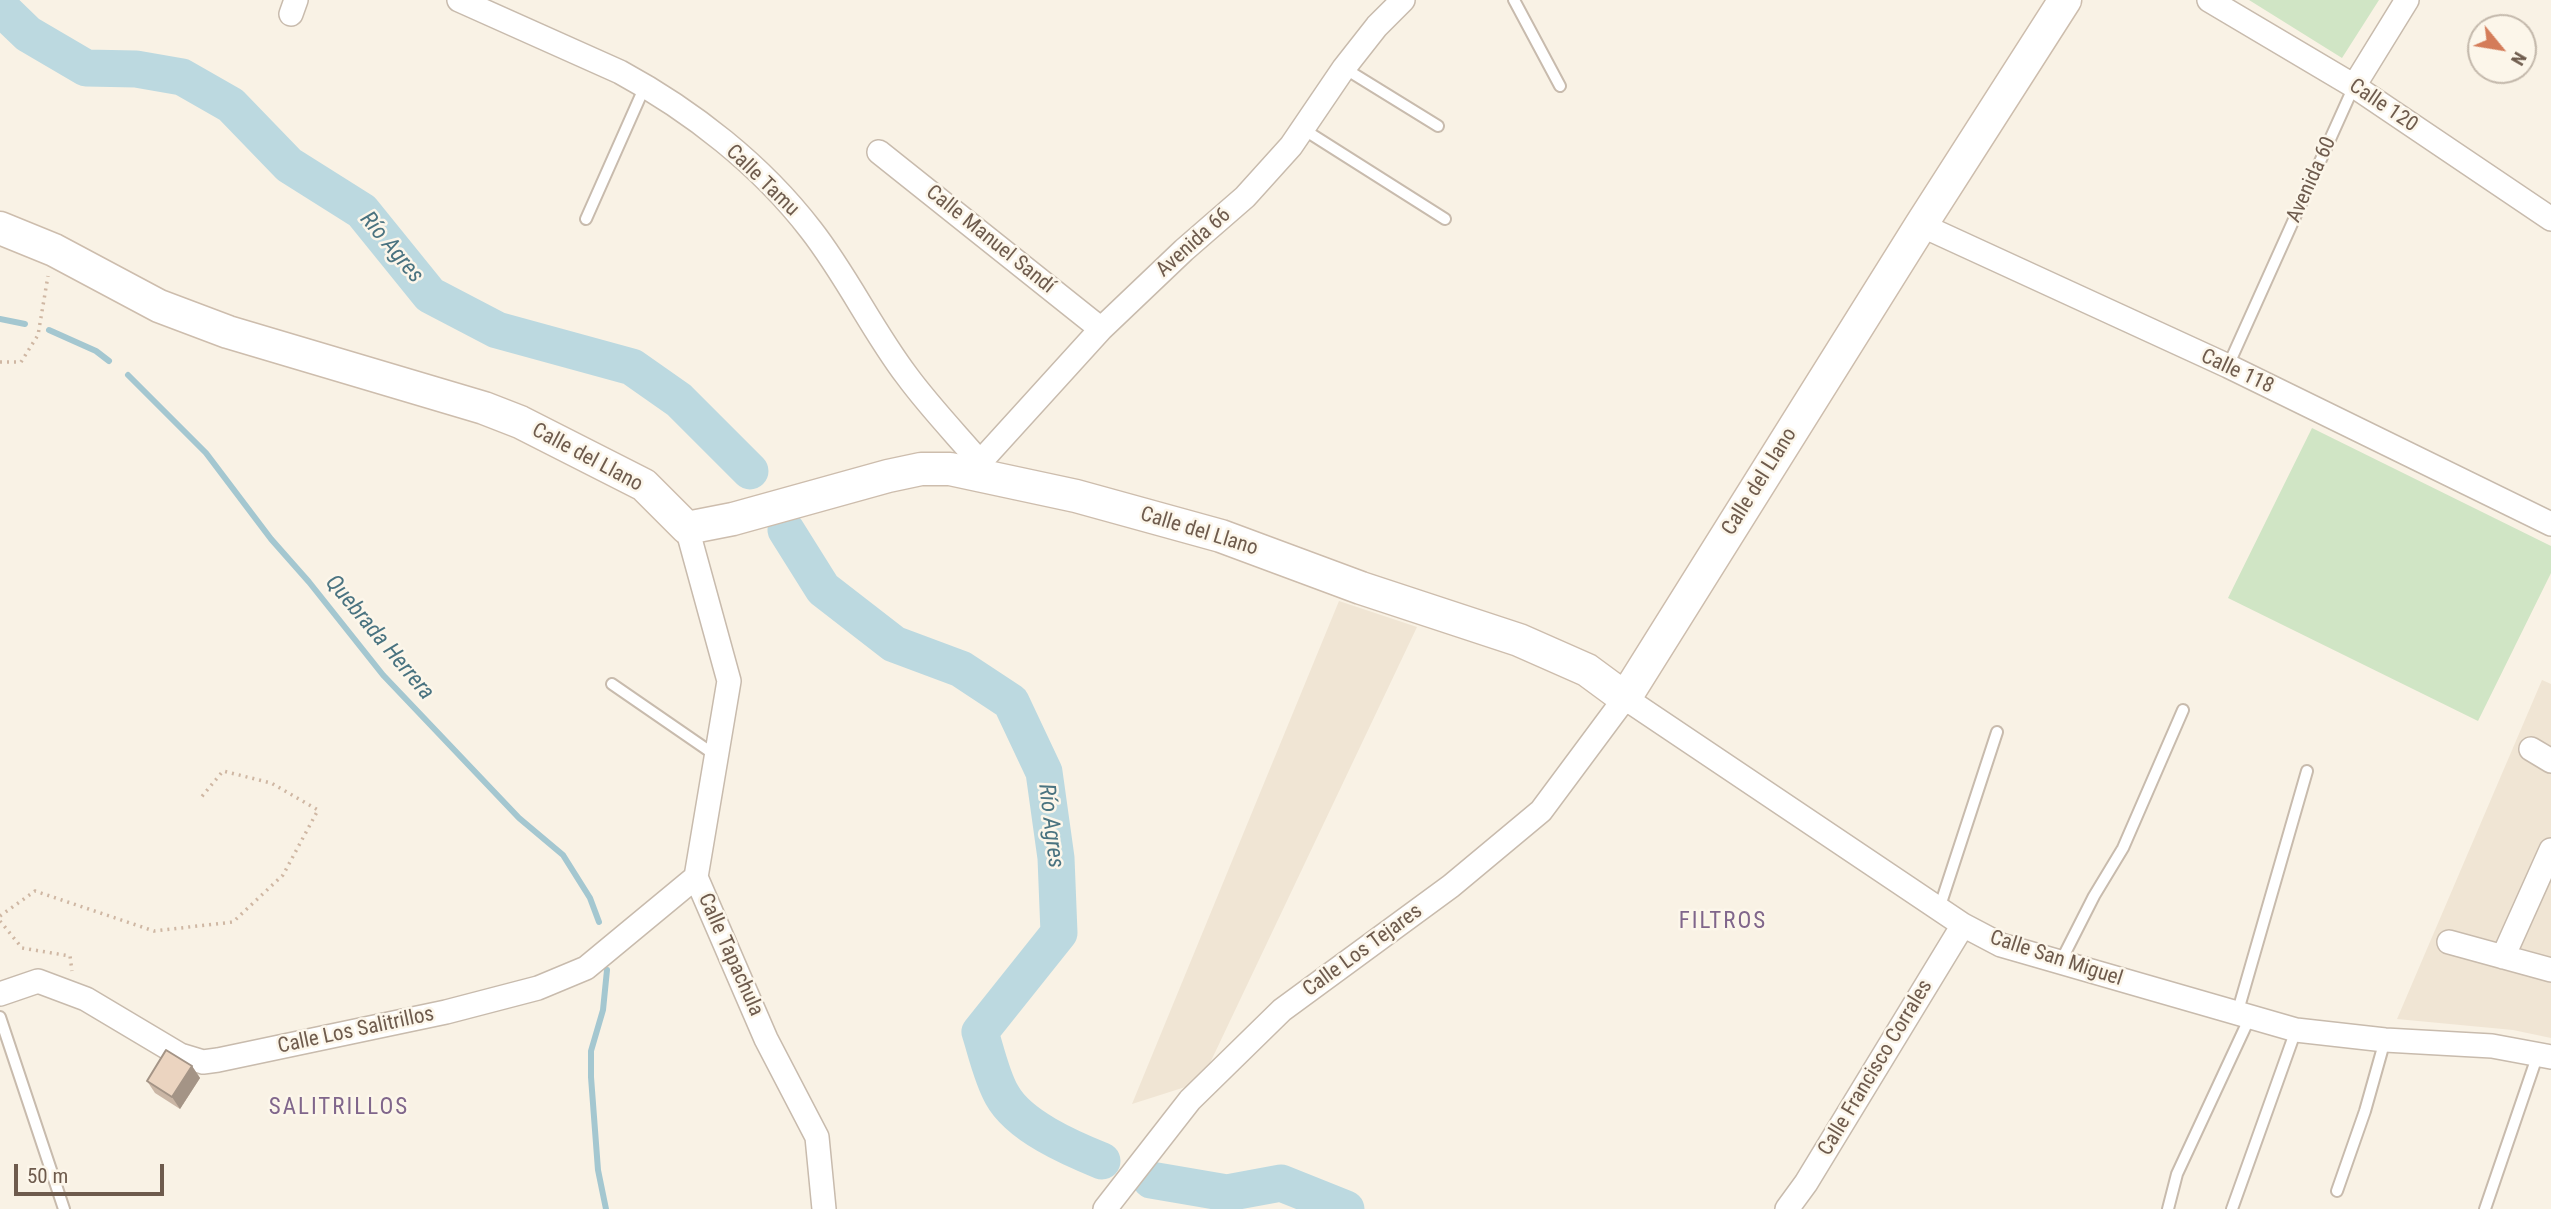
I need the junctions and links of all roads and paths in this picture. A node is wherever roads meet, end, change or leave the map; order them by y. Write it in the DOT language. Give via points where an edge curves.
graph roads {
  1 [pos="459,0"];
  2 [pos="1403,0"];
  3 [pos="1514,0"];
  4 [pos="2065,0"];
  5 [pos="2209,0"];
  6 [pos="2407,0"];
  7 [pos="1344,68"];
  8 [pos="645,86"];
  9 [pos="1560,86"];
  10 [pos="2354,86"];
  11 [pos="1437,126"];
  12 [pos="1303,129"];
  13 [pos="879,152"];
  14 [pos="586,219"];
  15 [pos="1445,219"];
  16 [pos="2551,219"];
  17 [pos="1921,225"];
  18 [pos="0,228"];
  19 [pos="54,250"];
  20 [pos="1101,329"];
  21 [pos="0,362"];
  22 [pos="2228,366"];
  23 [pos="975,467"];
  24 [pos="2551,524"];
  25 [pos="687,528"];
  26 [pos="612,684"];
  27 [pos="1625,698"];
  28 [pos="2183,710"];
  29 [pos="1997,732"];
  30 [pos="718,757"];
  31 [pos="2307,771"];
  32 [pos="199,800"];
  33 [pos="2551,850"];
  34 [pos="696,877"];
  35 [pos="1939,909"];
  36 [pos="0,916"];
  37 [pos="0,921"];
  38 [pos="1964,925"];
  39 [pos="2449,942"];
  40 [pos="2504,957"];
  41 [pos="2060,964"];
  42 [pos="2551,970"];
  43 [pos="0,994"];
  44 [pos="74,995"];
  45 [pos="2244,1016"];
  46 [pos="0,1017"];
  47 [pos="2296,1030"];
  48 [pos="2385,1041"];
  49 [pos="2544,1056"];
  50 [pos="2337,1191"];
  51 [pos="64,1209"];
  52 [pos="824,1209"];
  53 [pos="1105,1209"];
  54 [pos="1787,1209"];
  55 [pos="2168,1209"];
  56 [pos="2232,1209"];
  57 [pos="2485,1209"];
  1 -- 8 [label="street, Calle Tamu"];
  2 -- 7 [label="street, Avenida 66"];
  3 -- 9 [label="lane"];
  4 -- 17 [label="main road, Calle del Llano"];
  5 -- 10 [label="street, Calle 120"];
  6 -- 10 [label="street, Avenida 60"];
  7 -- 11 [label="lane"];
  7 -- 12 [label="street, Avenida 66"];
  8 -- 14 [label="lane"];
  8 -- 23 [label="street, Calle Tamu" via="762,175 812,230 906,376"];
  10 -- 16 [label="street, Calle 120"];
  10 -- 22 [label="lane, Avenida 60"];
  12 -- 15 [label="lane"];
  12 -- 20 [label="street, Avenida 66" via="1245,197"];
  13 -- 20 [label="street, Calle Manuel Sandí"];
  17 -- 22 [label="street, Calle 118"];
  17 -- 27 [label="main road, Calle del Llano"];
  18 -- 19 [label="main road, Calle del Llano"];
  19 -- 21 [label="path" via="38,335 21,362"];
  19 -- 25 [label="main road, Calle del Llano" via="159,306 228,332 520,422 644,485"];
  20 -- 23 [label="street, Avenida 66"];
  22 -- 24 [label="street, Calle 118"];
  23 -- 25 [label="main road, Calle del Llano" via="921,469"];
  23 -- 27 [label="main road, Calle del Llano" via="1221,536 1519,640 1587,670"];
  25 -- 30 [label="street, Calle Tapachula" via="729,681"];
  26 -- 30 [label="lane"];
  27 -- 35 [label="street, Calle San Miguel"];
  27 -- 53 [label="street, Calle Los Tejares" via="1541,811 1451,886 1282,1010 1190,1100"];
  28 -- 41 [label="lane" via="2123,848"];
  29 -- 35 [label="lane"];
  30 -- 34 [label="street, Calle Tapachula"];
  31 -- 45 [label="lane"];
  32 -- 36 [label="path" via="223,771 271,783 318,810 283,875 233,922 153,931 35,891"];
  33 -- 40 [label="street"];
  34 -- 44 [label="street, Calle Los Salitrillos" via="586,968 538,988 218,1060 203,1062 180,1055"];
  34 -- 52 [label="street, Calle Tapachula" via="766,1039 817,1137"];
  35 -- 38 [label="street, Calle San Miguel"];
  37 -- 44 [label="path" via="22,948 70,956"];
  38 -- 41 [label="street, Calle San Miguel" via="2001,944"];
  38 -- 54 [label="street, Calle Francisco Corrales"];
  39 -- 40 [label="street"];
  40 -- 42 [label="street"];
  41 -- 45 [label="street, Calle San Miguel"];
  43 -- 44 [label="street, Calle Los Salitrillos" via="38,981"];
  45 -- 47 [label="street, Calle San Miguel"];
  45 -- 55 [label="lane" via="2177,1174"];
  46 -- 51 [label="lane"];
  47 -- 48 [label="street, Calle San Miguel"];
  47 -- 56 [label="lane"];
  48 -- 49 [label="street, Calle San Miguel" via="2492,1046"];
  48 -- 50 [label="lane"];
  49 -- 57 [label="lane"];
}
